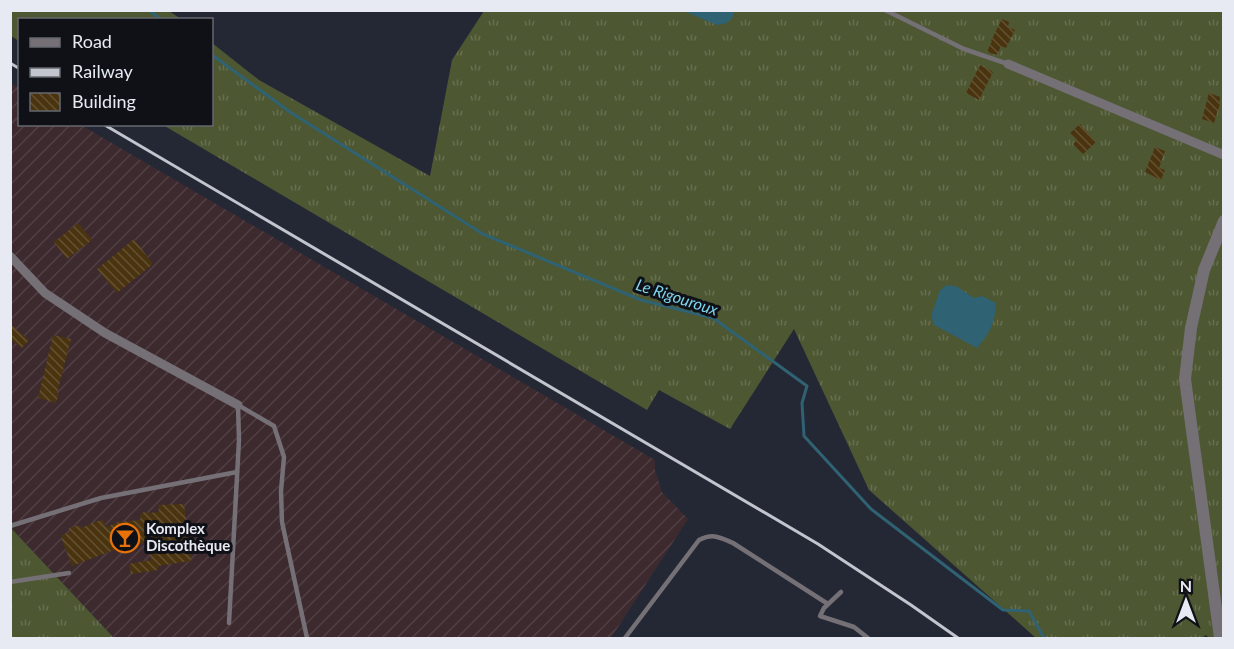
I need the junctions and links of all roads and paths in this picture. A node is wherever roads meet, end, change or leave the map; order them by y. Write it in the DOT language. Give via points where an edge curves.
graph roads {
  1 [pos="885,10"];
  2 [pos="1008,64"];
  3 [pos="1224,155"];
  4 [pos="1224,221"];
  5 [pos="10,256"];
  6 [pos="238,405"];
  7 [pos="237,472"];
  8 [pos="10,526"];
  9 [pos="69,573"];
  10 [pos="10,582"];
  11 [pos="841,592"];
  12 [pos="828,604"];
  13 [pos="229,623"];
  14 [pos="1219,635"];
  15 [pos="307,639"];
  16 [pos="625,639"];
  17 [pos="868,639"];
  1 -- 2 [label="lane" via="964,49"];
  2 -- 3 [label="street"];
  4 -- 14 [label="street" via="1204,270 1185,379"];
  5 -- 6 [label="street" via="45,292 105,333"];
  6 -- 7 [label="lane"];
  6 -- 15 [label="lane" via="274,426 284,457 282,522"];
  7 -- 8 [label="lane" via="101,498"];
  7 -- 13 [label="lane"];
  9 -- 10 [label="lane"];
  11 -- 12 [label="lane"];
  12 -- 16 [label="lane" via="733,543 707,535 699,540"];
  12 -- 17 [label="lane" via="820,616 854,627"];
}
